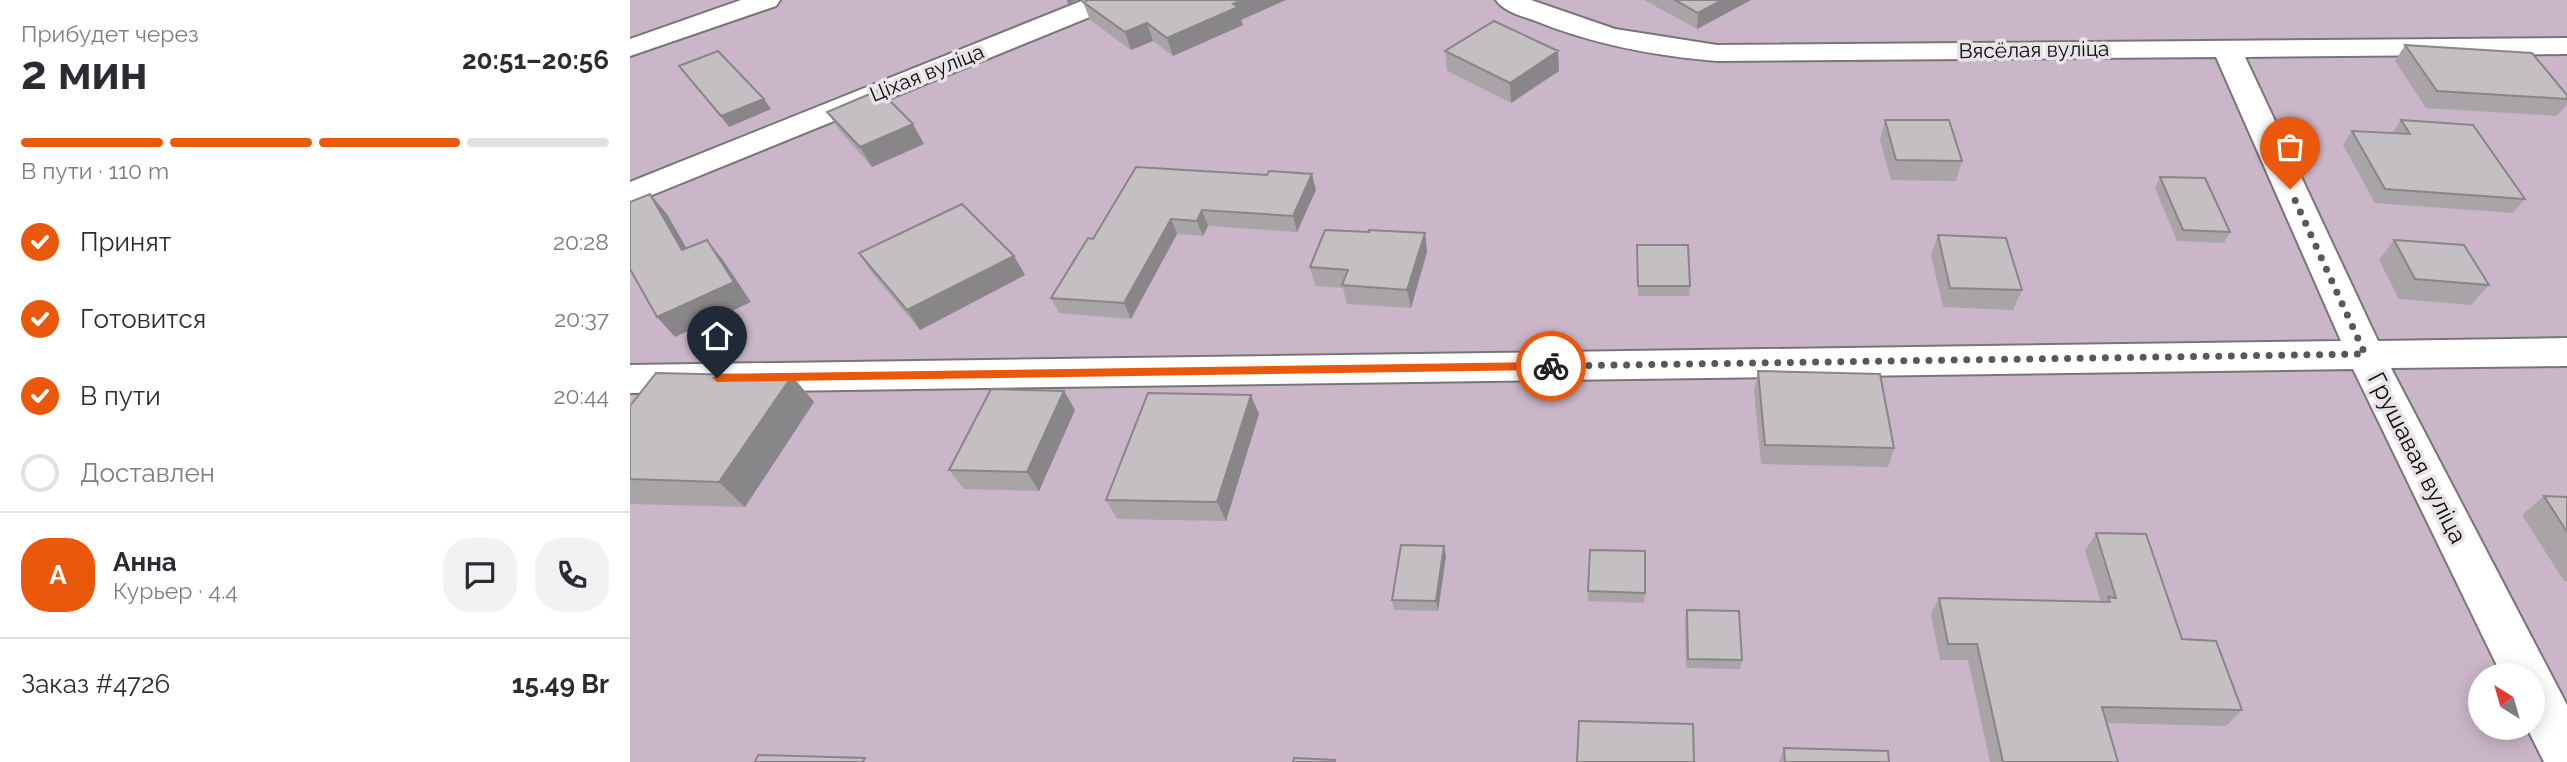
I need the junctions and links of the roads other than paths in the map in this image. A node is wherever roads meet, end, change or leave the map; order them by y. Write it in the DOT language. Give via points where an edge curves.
graph roads {
  1 [pos="767,0"];
  2 [pos="1108,0"];
  3 [pos="1509,0"];
  4 [pos="2567,46"];
  5 [pos="2226,47"];
  6 [pos="630,48"];
  7 [pos="630,194"];
  8 [pos="2567,352"];
  9 [pos="2365,354"];
  10 [pos="630,379"];
  11 [pos="2520,663"];
  12 [pos="2545,713"];
  13 [pos="2567,756"];
  1 -- 6 [label="lane"];
  2 -- 7 [label="lane, Ціхая вуліца"];
  3 -- 5 [label="lane, Вясёлая вуліца" via="1591,34 1717,53"];
  4 -- 5 [label="lane, Вясёлая вуліца"];
  5 -- 9 [label="lane, Грушавая вуліца"];
  8 -- 9 [label="lane"];
  9 -- 10 [label="lane"];
  9 -- 11 [label="lane, Грушавая вуліца"];
  12 -- 13 [label="lane"];
}
